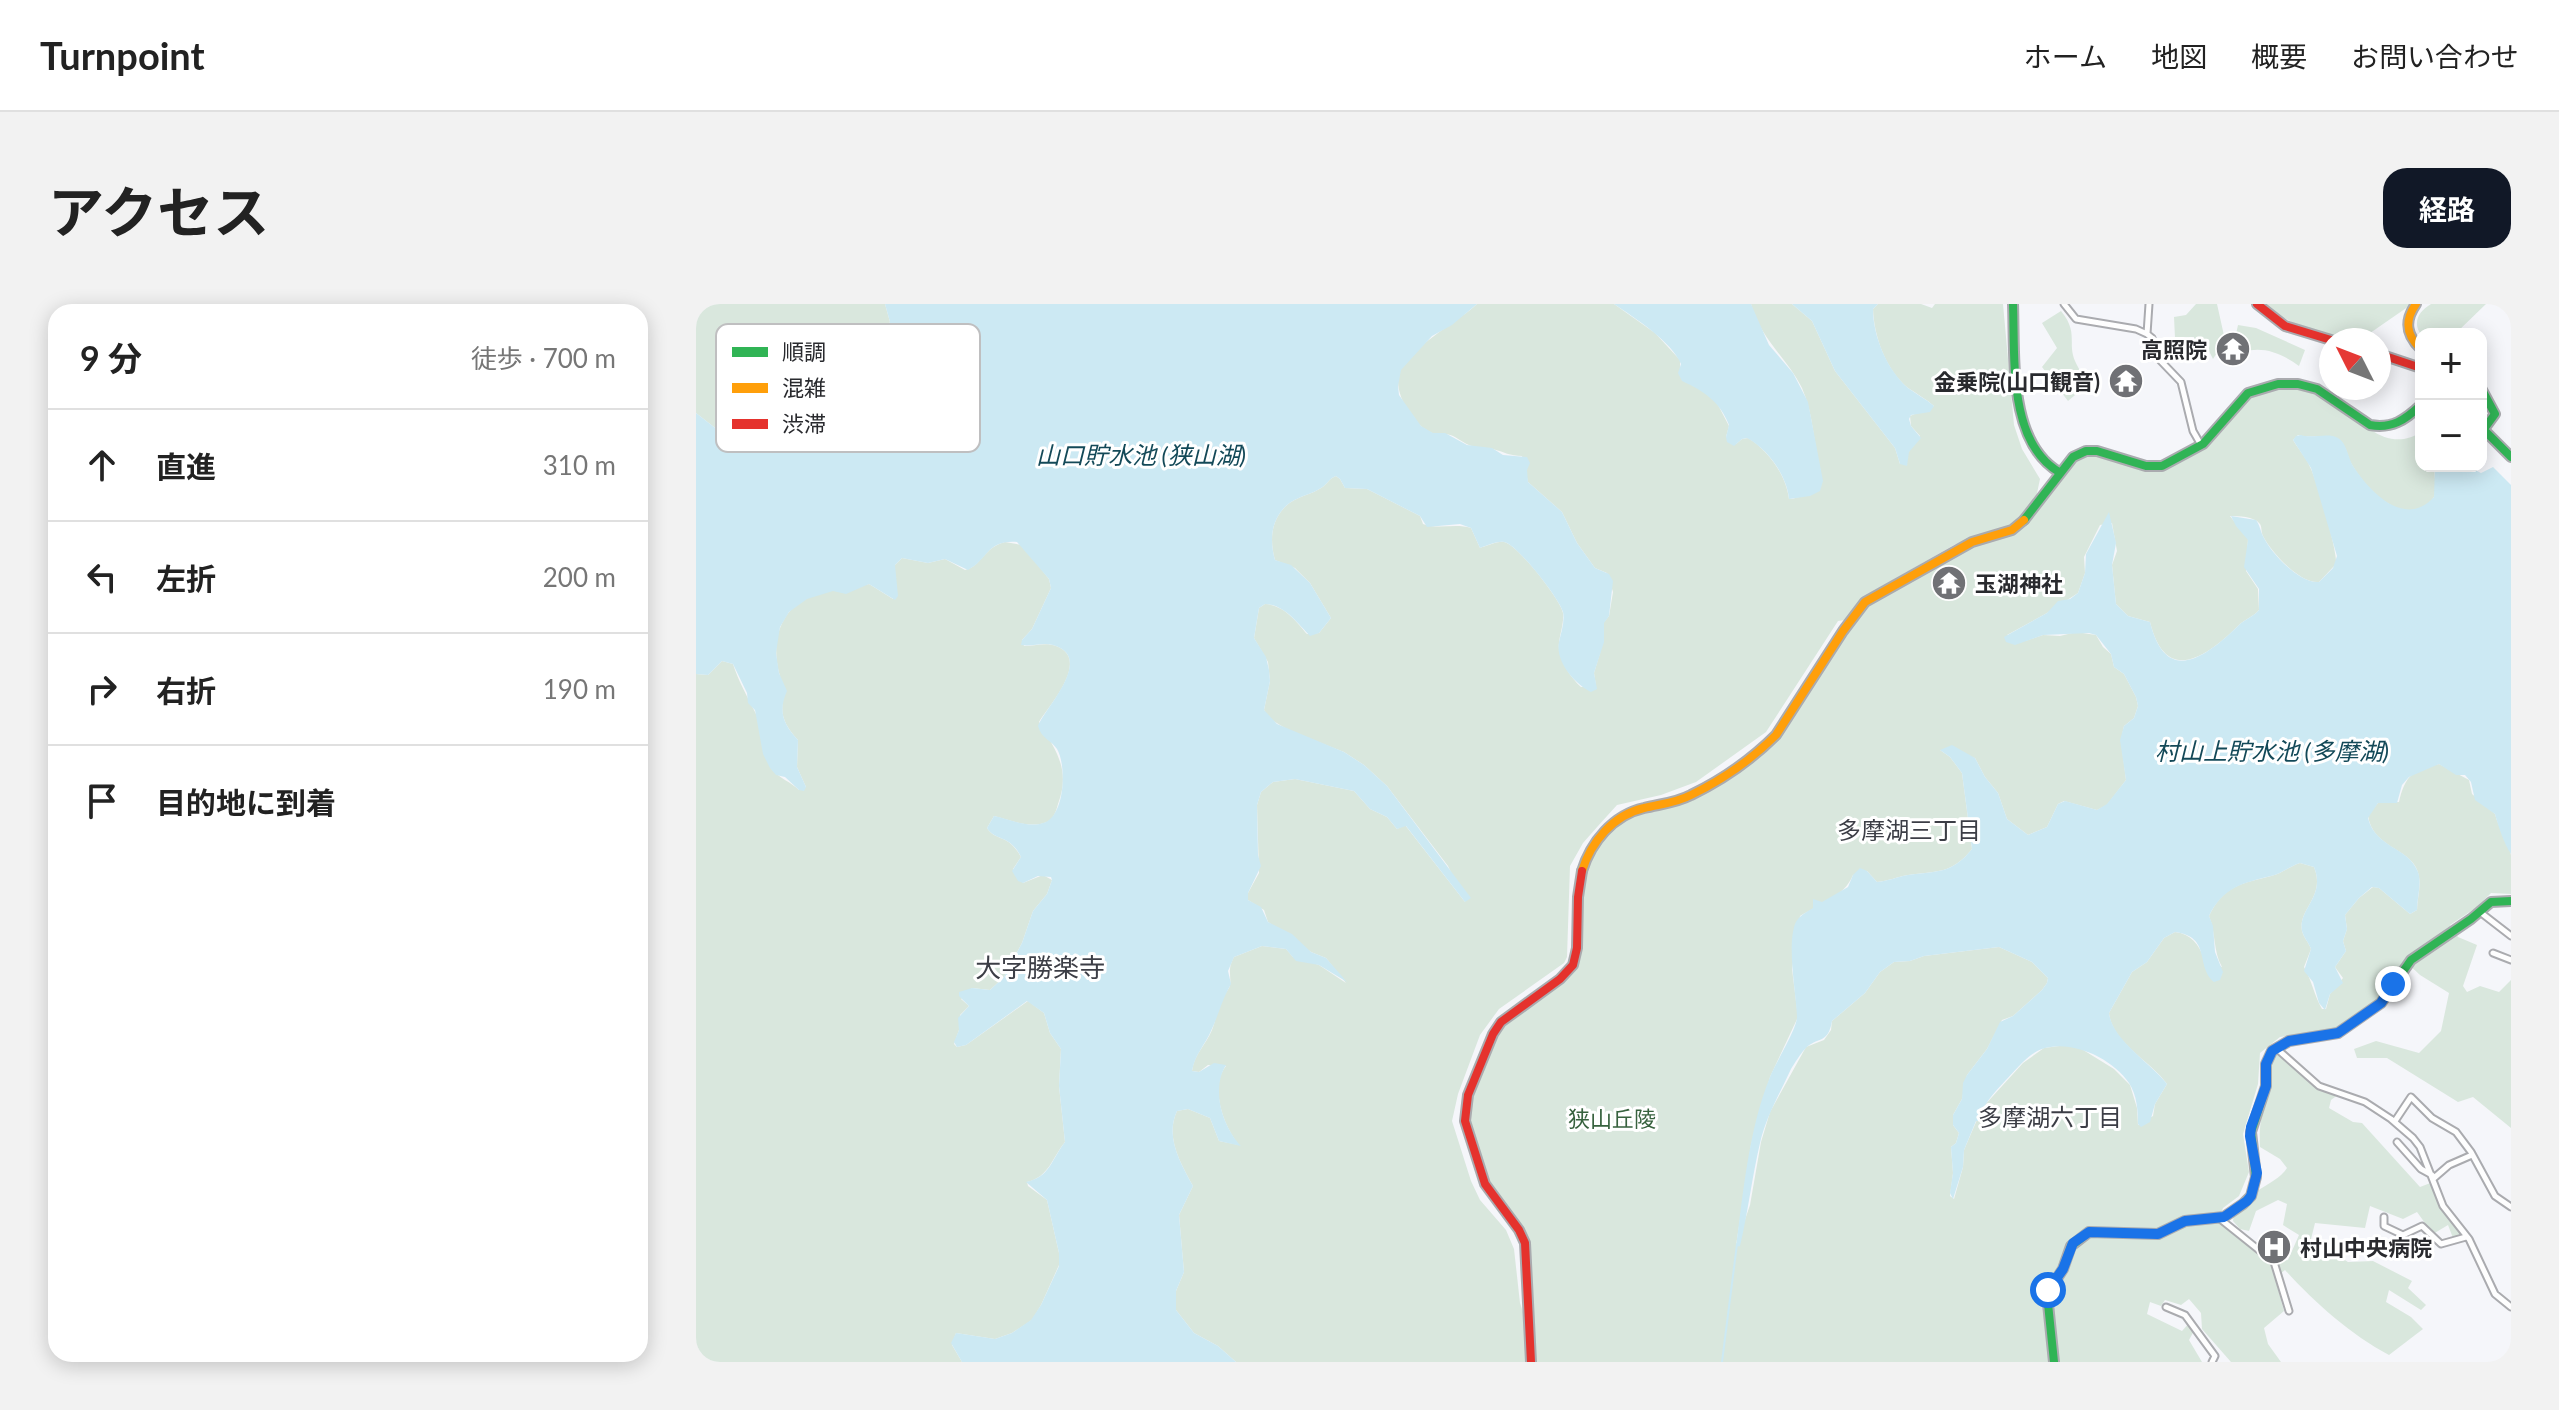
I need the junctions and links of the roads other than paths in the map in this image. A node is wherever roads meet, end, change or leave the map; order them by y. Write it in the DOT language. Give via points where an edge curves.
graph roads {
  1 [pos="2013,304"];
  2 [pos="2064,304"];
  3 [pos="2149,304"];
  4 [pos="2257,304"];
  5 [pos="2416,304"];
  6 [pos="2147,334"];
  7 [pos="2319,336"];
  8 [pos="2415,344"];
  9 [pos="2391,358"];
  10 [pos="2415,366"];
  11 [pos="2487,398"];
  12 [pos="2415,410"];
  13 [pos="2487,424"];
  14 [pos="2487,433"];
  15 [pos="2201,445"];
  16 [pos="2511,457"];
  17 [pos="2059,472"];
  18 [pos="2511,901"];
  19 [pos="2480,912"];
  20 [pos="2511,936"];
  21 [pos="2493,953"];
  22 [pos="2511,960"];
  23 [pos="2275,1048"];
  24 [pos="2395,1121"];
  25 [pos="2397,1142"];
  26 [pos="2472,1155"];
  27 [pos="2433,1177"];
  28 [pos="2511,1207"];
  29 [pos="2384,1217"];
  30 [pos="2218,1218"];
  31 [pos="2467,1237"];
  32 [pos="2166,1307"];
  33 [pos="2511,1307"];
  34 [pos="2289,1311"];
  35 [pos="1531,1362"];
  36 [pos="2054,1362"];
  37 [pos="2212,1362"];
  1 -- 17 [label="main road" via="2023,420 2038,456"];
  2 -- 6 [label="street" via="2080,320"];
  3 -- 6 [label="street"];
  4 -- 7 [label="main road" via="2285,326"];
  5 -- 8 [label="main road" via="2407,326"];
  6 -- 15 [label="street" via="2157,357 2181,382"];
  9 -- 10 [label="main road"];
  11 -- 13 [label="main road" via="2495,412"];
  12 -- 15 [label="main road" via="2401,423 2378,427 2317,389 2278,384 2248,393"];
  14 -- 16 [label="main road"];
  15 -- 17 [label="main road" via="2154,467 2086,451"];
  17 -- 35 [label="main road" via="2021,524 1972,542 1865,602 1766,745 1688,797 1625,812 1585,857 1579,876 1575,961 1501,1022 1465,1104 1466,1128 1485,1184 1525,1243"];
  18 -- 19 [label="main road" via="2494,901"];
  19 -- 20 [label="street"];
  19 -- 23 [label="main road" via="2411,960 2381,1003 2338,1033"];
  21 -- 22 [label="street"];
  23 -- 24 [label="street" via="2319,1086 2360,1099"];
  23 -- 30 [label="main road" via="2267,1059 2267,1084 2251,1127 2257,1173 2251,1196"];
  24 -- 26 [label="street" via="2411,1097 2456,1132"];
  24 -- 27 [label="street" via="2420,1147"];
  25 -- 27 [label="street"];
  26 -- 27 [label="street"];
  26 -- 28 [label="street" via="2495,1196"];
  27 -- 31 [label="street" via="2443,1206"];
  29 -- 31 [label="street" via="2384,1226 2403,1235 2422,1226 2441,1244"];
  30 -- 34 [label="street" via="2274,1262"];
  30 -- 36 [label="main road" via="2185,1221 2158,1234 2093,1231 2076,1240 2047,1294"];
  31 -- 33 [label="street" via="2495,1294"];
  32 -- 37 [label="street" via="2185,1315 2215,1356"];
}
